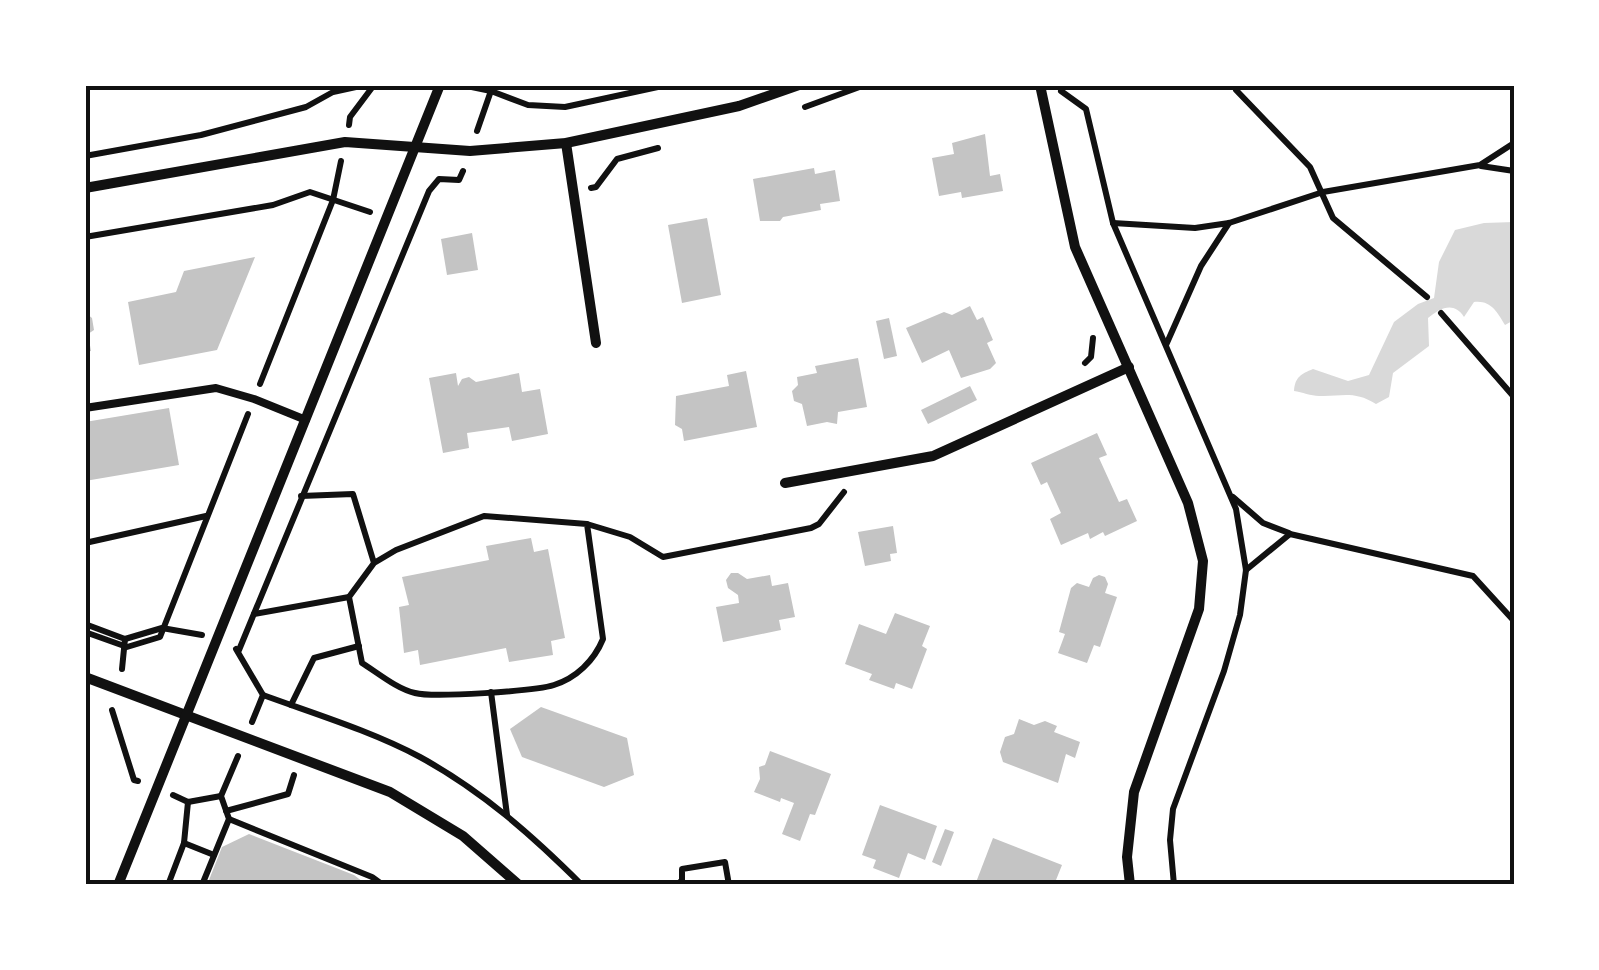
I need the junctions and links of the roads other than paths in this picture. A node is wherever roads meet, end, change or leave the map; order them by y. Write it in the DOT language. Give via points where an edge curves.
graph roads {
  1 [pos="440,85"];
  2 [pos="799,85"];
  3 [pos="1040,85"];
  4 [pos="566,144"];
  5 [pos="414,145"];
  6 [pos="85,188"];
  7 [pos="596,343"];
  8 [pos="1129,366"];
  9 [pos="85,408"];
  10 [pos="306,420"];
  11 [pos="785,483"];
  12 [pos="85,677"];
  13 [pos="186,714"];
  14 [pos="118,885"];
  15 [pos="519,885"];
  16 [pos="1130,885"];
  1 -- 5 [label="street"];
  2 -- 4 [label="street" via="739,106"];
  3 -- 8 [label="street" via="1074,246"];
  4 -- 5 [label="street" via="470,151"];
  4 -- 7 [label="street"];
  5 -- 6 [label="street" via="345,142"];
  5 -- 10 [label="street"];
  8 -- 11 [label="street" via="933,456"];
  8 -- 16 [label="street" via="1188,503 1203,561 1199,609 1134,792"];
  9 -- 10 [label="lane" via="216,388"];
  10 -- 13 [label="street"];
  12 -- 13 [label="street"];
  13 -- 14 [label="street"];
  13 -- 15 [label="street" via="390,792 462,836"];
}
